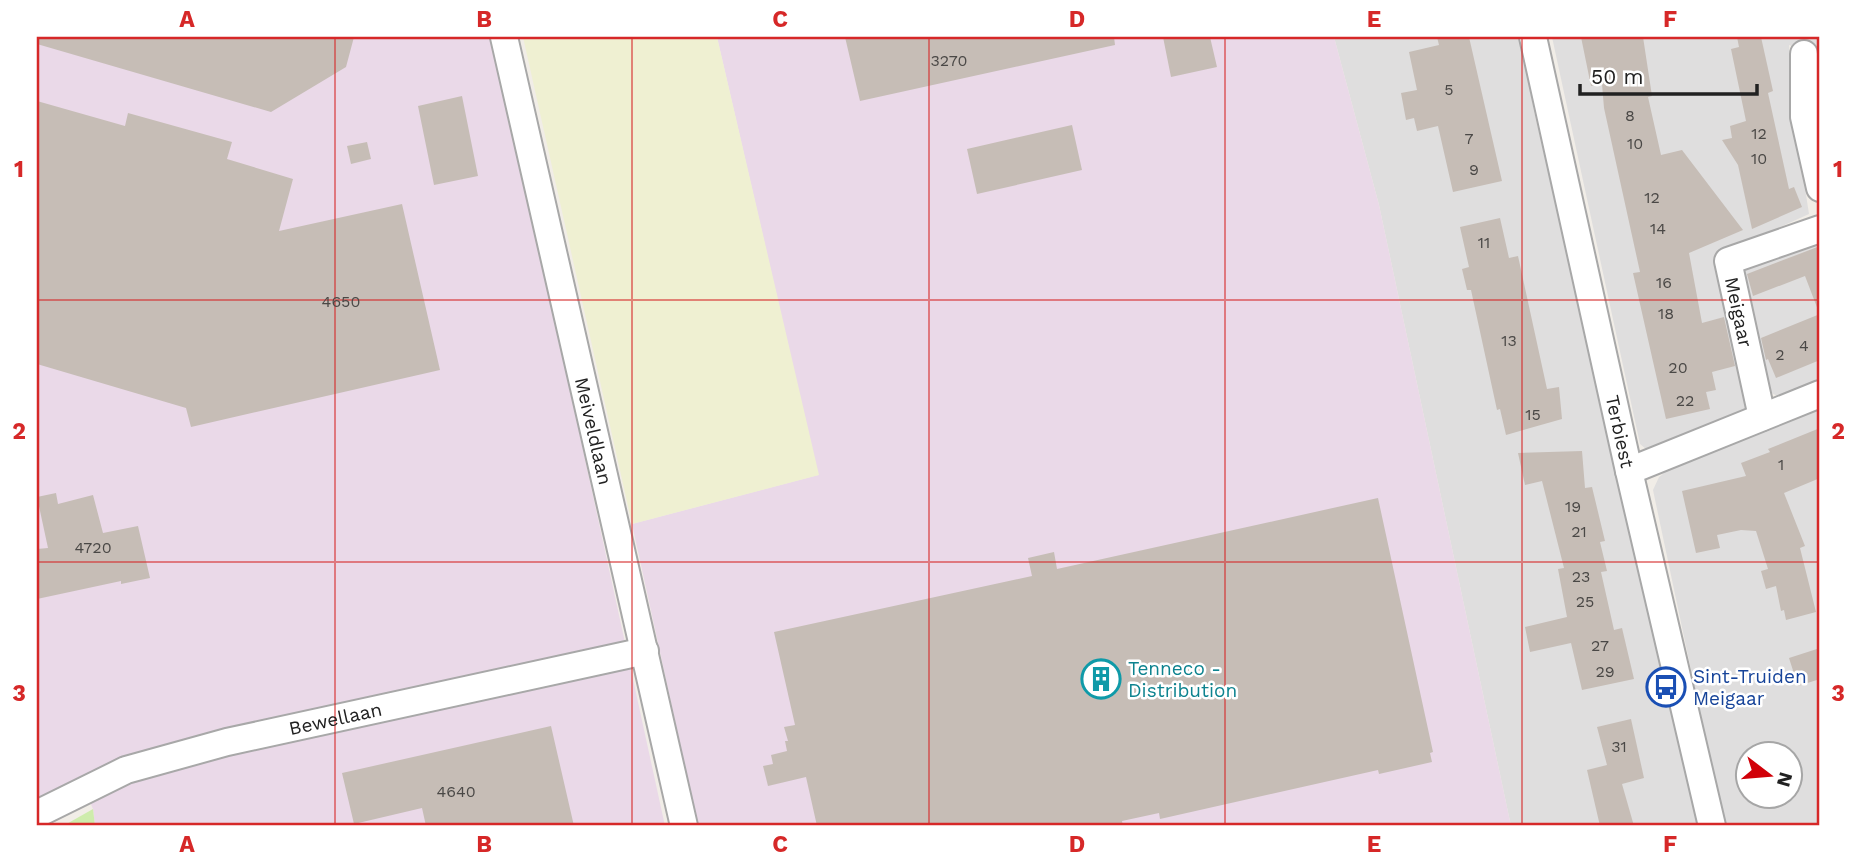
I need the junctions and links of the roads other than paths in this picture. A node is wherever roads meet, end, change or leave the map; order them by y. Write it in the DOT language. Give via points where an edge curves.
graph roads {
  1 [pos="504,37"];
  2 [pos="1533,37"];
  3 [pos="1804,54"];
  4 [pos="1820,188"];
  5 [pos="1820,229"];
  6 [pos="1820,394"];
  7 [pos="1762,417"];
  8 [pos="1629,471"];
  9 [pos="645,651"];
  10 [pos="37,814"];
  11 [pos="684,826"];
  12 [pos="1712,826"];
  1 -- 9 [label="street, Meiveldlaan"];
  2 -- 8 [label="street, Terbiest"];
  3 -- 4 [label="street" via="1804,117"];
  5 -- 7 [label="street, Meigaar" via="1728,261"];
  6 -- 7 [label="street"];
  7 -- 8 [label="street"];
  8 -- 12 [label="street, Terbiest"];
  9 -- 10 [label="street, Bewellaan" via="227,743 126,770"];
  9 -- 11 [label="street, Meiveldlaan"];
}
